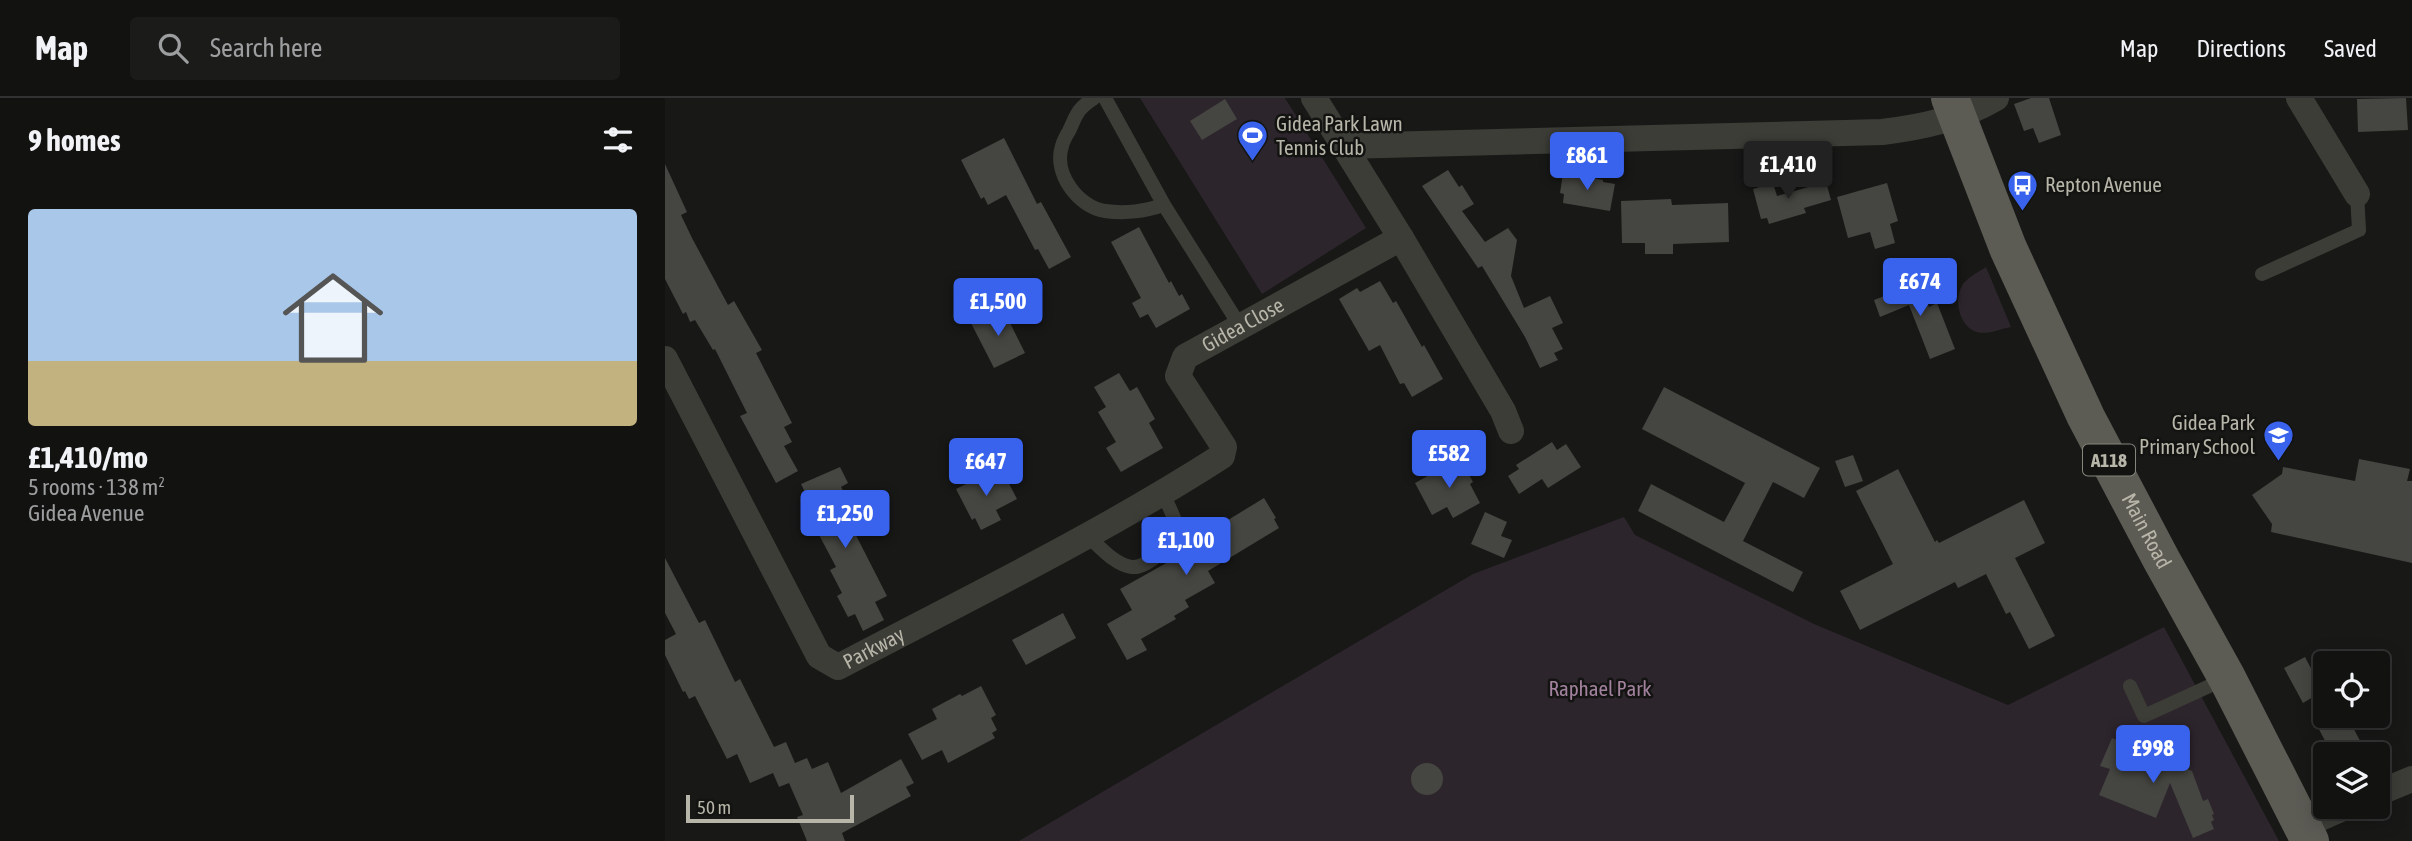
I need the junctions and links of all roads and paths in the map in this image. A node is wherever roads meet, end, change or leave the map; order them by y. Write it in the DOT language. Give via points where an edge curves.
graph roads {
  1 [pos="1094,98"];
  2 [pos="1105,98"];
  3 [pos="1314,98"];
  4 [pos="1996,98"];
  5 [pos="2299,98"];
  6 [pos="1954,107"];
  7 [pos="1344,146"];
  8 [pos="2357,194"];
  9 [pos="1164,205"];
  10 [pos="1401,238"];
  11 [pos="2262,274"];
  12 [pos="1240,327"];
  13 [pos="665,359"];
  14 [pos="1511,431"];
  15 [pos="1222,456"];
  16 [pos="1163,494"];
  17 [pos="1088,536"];
  18 [pos="2227,678"];
  19 [pos="2130,686"];
  20 [pos="2412,779"];
  21 [pos="2390,788"];
  22 [pos="2327,819"];
  23 [pos="2306,833"];
  1 -- 9 [label="lane" via="1080,107 1061,148 1061,166 1070,188 1102,210 1137,212"];
  2 -- 9 [label="lane"];
  3 -- 7 [label="street"];
  4 -- 6 [label="street"];
  5 -- 8 [label="street"];
  6 -- 7 [label="street" via="1916,128 1882,132"];
  6 -- 18 [label="main road, Main Road / A118" via="2008,248 2086,417"];
  7 -- 10 [label="street"];
  8 -- 11 [label="lane" via="2359,230"];
  9 -- 12 [label="lane"];
  10 -- 12 [label="street, Gidea Close"];
  10 -- 14 [label="street"];
  12 -- 15 [label="street, Gidea Close" via="1185,357 1178,376 1224,447"];
  13 -- 17 [label="street, Parkway" via="819,656 838,667"];
  15 -- 16 [label="street, Parkway"];
  16 -- 17 [label="street, Parkway"];
  16 -- 17 [label="lane" via="1179,537 1176,545 1151,560 1133,567 1123,564"];
  18 -- 19 [label="lane" via="2144,716"];
  18 -- 23 [label="main road, Main Road / A118"];
  20 -- 21 [label="street"];
  22 -- 23 [label="street"];
}
